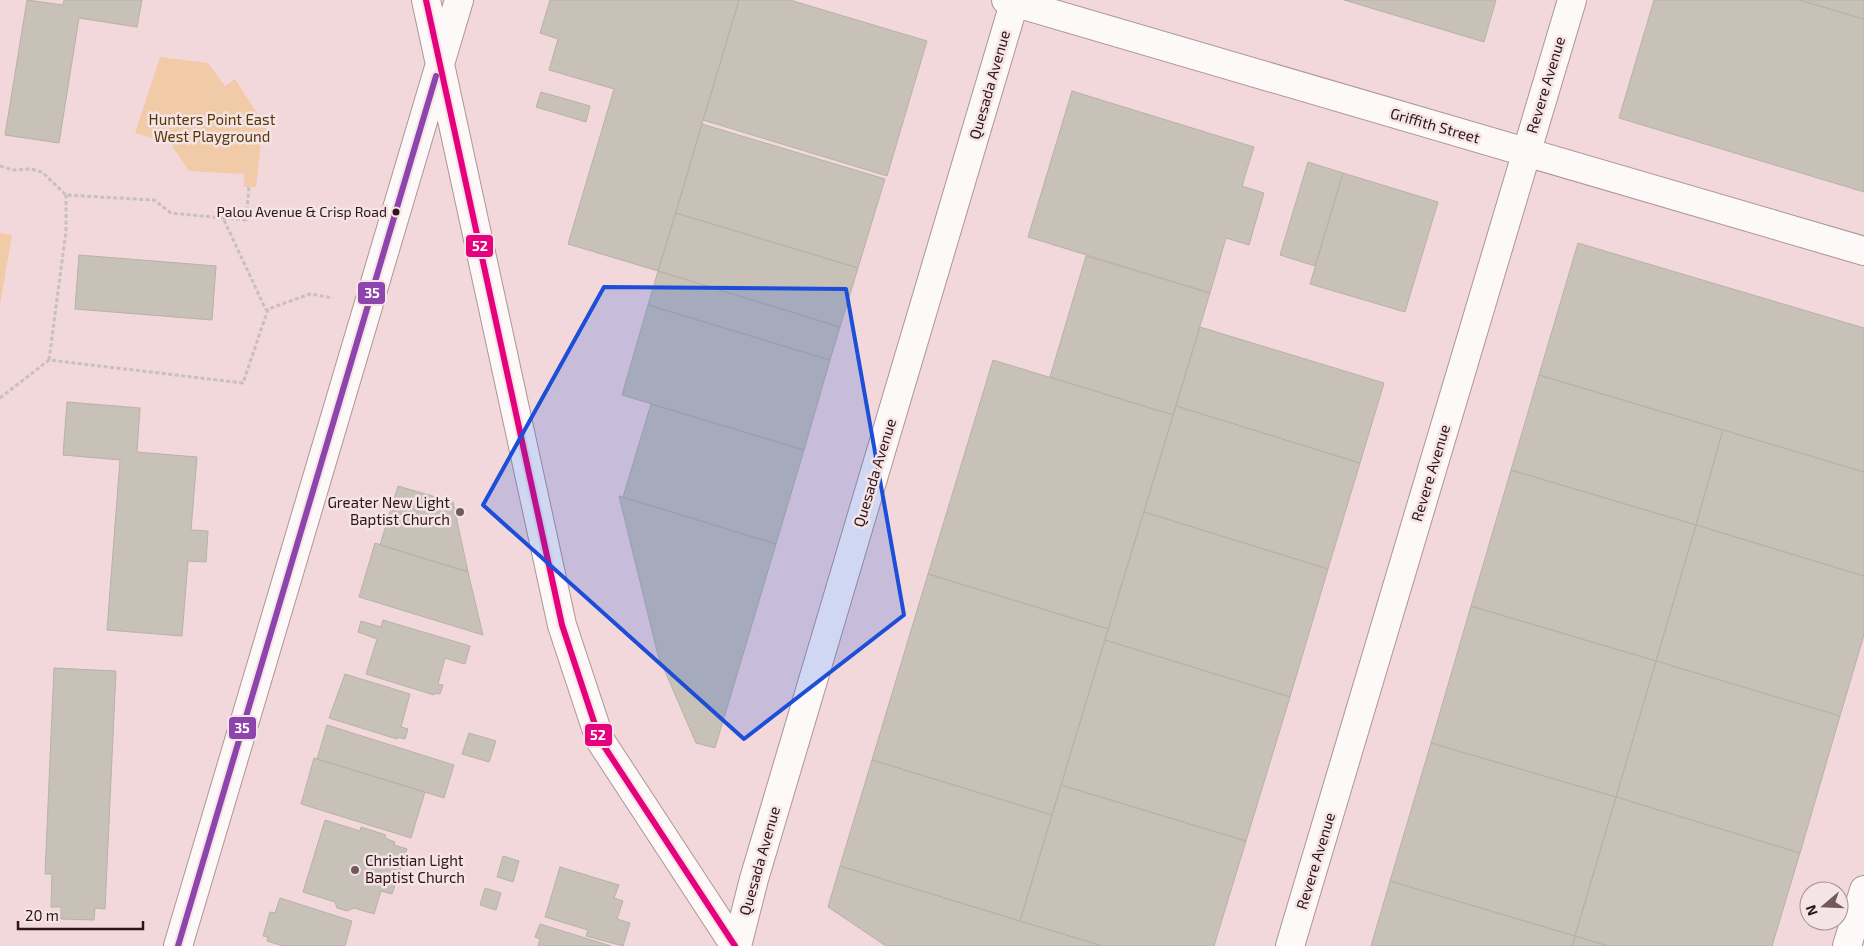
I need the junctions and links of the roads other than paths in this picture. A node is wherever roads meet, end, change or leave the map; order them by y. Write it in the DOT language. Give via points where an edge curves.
graph roads {
  1 [pos="426,0"];
  2 [pos="459,0"];
  3 [pos="1572,0"];
  4 [pos="1012,1"];
  5 [pos="440,65"];
  6 [pos="1526,153"];
  7 [pos="1864,252"];
  8 [pos="1864,890"];
  9 [pos="178,946"];
  10 [pos="736,946"];
  11 [pos="1290,946"];
  12 [pos="1847,946"];
  1 -- 5 [label="street"];
  2 -- 5 [label="street"];
  3 -- 6 [label="street, Revere Avenue"];
  4 -- 6 [label="street, Griffith Street"];
  4 -- 10 [label="street, Quesada Avenue"];
  5 -- 9 [label="street"];
  5 -- 10 [label="street" via="562,624 600,740"];
  6 -- 7 [label="street, Griffith Street"];
  6 -- 11 [label="street, Revere Avenue"];
  8 -- 12 [label="street"];
}
